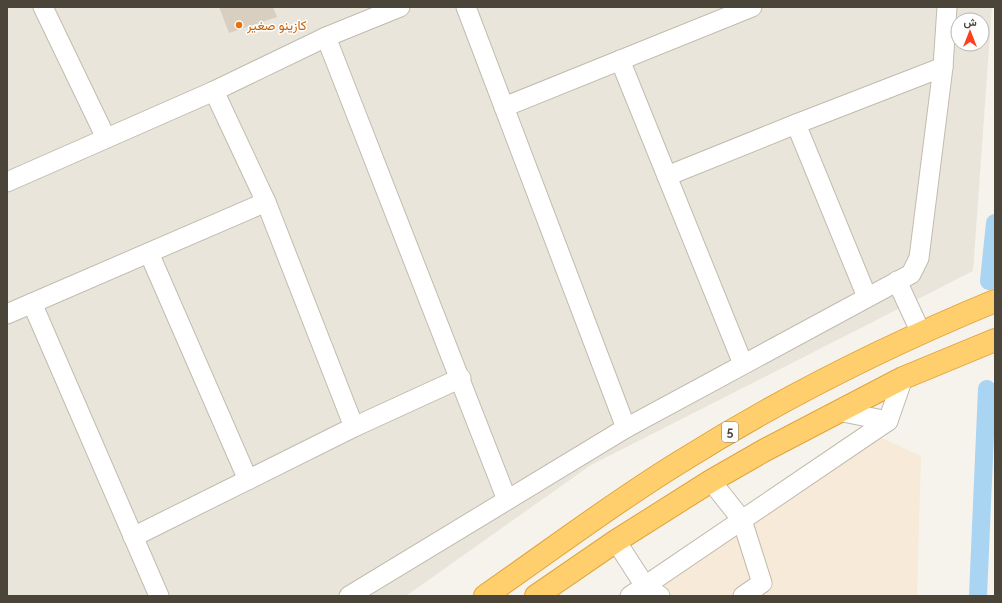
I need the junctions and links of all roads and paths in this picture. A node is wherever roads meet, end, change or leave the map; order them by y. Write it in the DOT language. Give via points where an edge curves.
graph roads {
  1 [pos="43,7"];
  2 [pos="400,7"];
  3 [pos="466,7"];
  4 [pos="752,7"];
  5 [pos="947,7"];
  6 [pos="326,37"];
  7 [pos="620,60"];
  8 [pos="943,67"];
  9 [pos="214,91"];
  10 [pos="504,107"];
  11 [pos="796,124"];
  12 [pos="106,138"];
  13 [pos="667,176"];
  14 [pos="7,182"];
  15 [pos="266,202"];
  16 [pos="149,253"];
  17 [pos="897,281"];
  18 [pos="867,297"];
  19 [pos="995,301"];
  20 [pos="32,303"];
  21 [pos="7,314"];
  22 [pos="921,333"];
  23 [pos="995,340"];
  24 [pos="743,364"];
  25 [pos="461,378"];
  26 [pos="903,378"];
  27 [pos="838,411"];
  28 [pos="888,421"];
  29 [pos="354,427"];
  30 [pos="626,428"];
  31 [pos="248,480"];
  32 [pos="711,481"];
  33 [pos="507,500"];
  34 [pos="597,516"];
  35 [pos="742,520"];
  36 [pos="133,536"];
  37 [pos="616,541"];
  38 [pos="645,593"];
  39 [pos="159,596"];
  40 [pos="349,596"];
  41 [pos="485,596"];
  42 [pos="536,596"];
  43 [pos="743,596"];
  1 -- 12 [label="street"];
  2 -- 6 [label="street"];
  3 -- 10 [label="street"];
  4 -- 7 [label="street"];
  5 -- 8 [label="street"];
  6 -- 9 [label="street"];
  6 -- 25 [label="street"];
  7 -- 10 [label="street"];
  7 -- 13 [label="street"];
  8 -- 11 [label="street"];
  8 -- 17 [label="street" via="919,258 910,274"];
  9 -- 12 [label="street"];
  9 -- 15 [label="street"];
  10 -- 30 [label="street"];
  11 -- 13 [label="street"];
  11 -- 18 [label="street"];
  12 -- 14 [label="street"];
  13 -- 24 [label="street"];
  15 -- 16 [label="street"];
  15 -- 29 [label="street"];
  16 -- 20 [label="street"];
  16 -- 31 [label="street"];
  17 -- 18 [label="street"];
  17 -- 22 [label="street"];
  18 -- 24 [label="street"];
  19 -- 22 [label="highway, 5"];
  20 -- 21 [label="street"];
  20 -- 36 [label="street"];
  22 -- 34 [label="highway, 5" via="850,367 732,431 680,461"];
  23 -- 26 [label="highway"];
  24 -- 30 [label="street"];
  25 -- 29 [label="street"];
  25 -- 33 [label="street"];
  26 -- 27 [label="highway"];
  26 -- 28 [label="street"];
  27 -- 28 [label="street"];
  27 -- 32 [label="highway"];
  28 -- 35 [label="street"];
  29 -- 31 [label="street"];
  30 -- 33 [label="street"];
  31 -- 36 [label="street"];
  32 -- 35 [label="street"];
  32 -- 37 [label="highway"];
  33 -- 40 [label="street"];
  34 -- 37 [label="highway"];
  34 -- 41 [label="highway, 5"];
  35 -- 38 [label="street"];
  35 -- 43 [label="street" via="762,583"];
  36 -- 39 [label="street"];
  37 -- 38 [label="street"];
  37 -- 42 [label="highway"];
}
